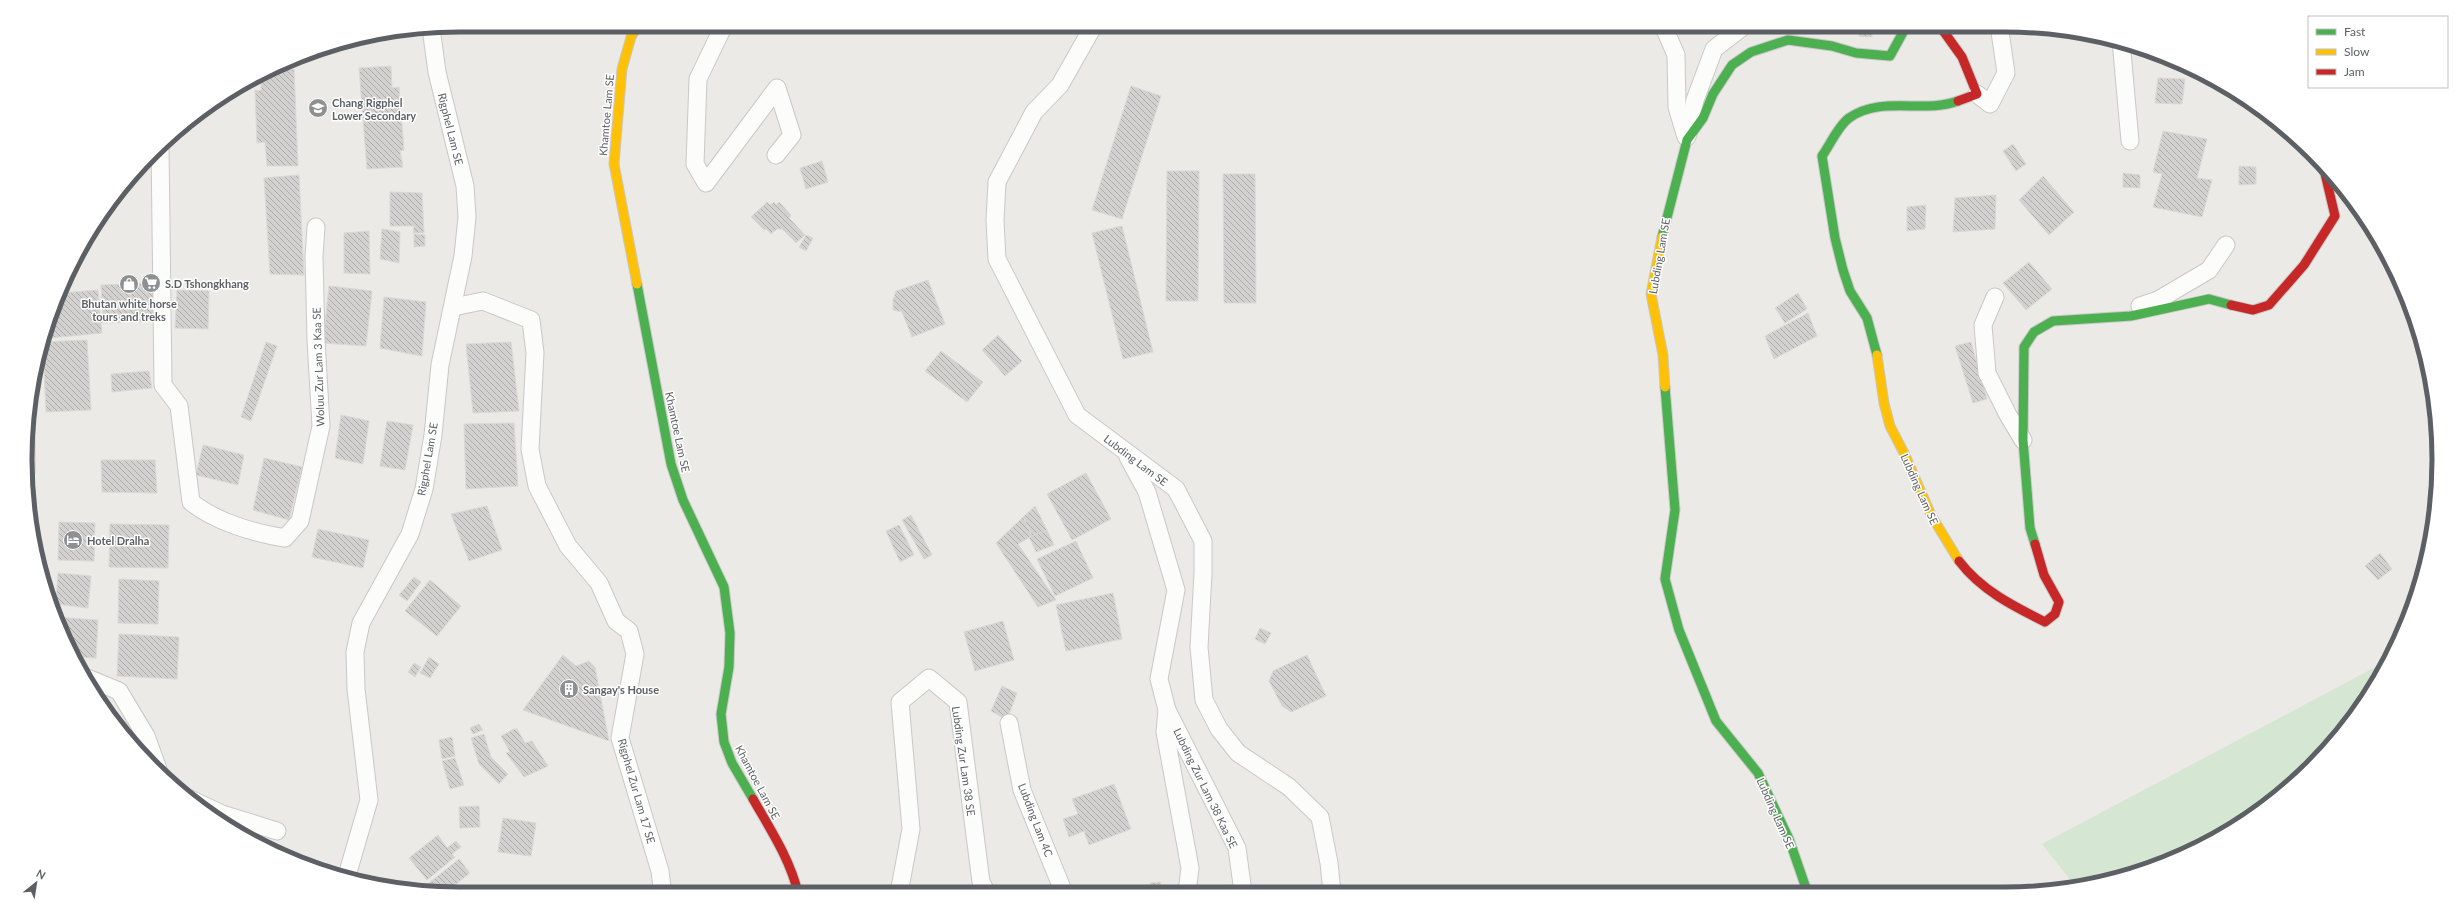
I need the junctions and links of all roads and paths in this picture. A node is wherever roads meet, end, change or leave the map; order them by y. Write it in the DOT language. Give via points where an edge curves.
graph roads {
  1 [pos="634,32"];
  2 [pos="721,32"];
  3 [pos="1090,32"];
  4 [pos="1666,32"];
  5 [pos="1736,32"];
  6 [pos="1904,32"];
  7 [pos="1945,32"];
  8 [pos="2000,32"];
  9 [pos="432,33"];
  10 [pos="2122,49"];
  11 [pos="1977,94"];
  12 [pos="1686,140"];
  13 [pos="2130,141"];
  14 [pos="160,154"];
  15 [pos="776,155"];
  16 [pos="2326,178"];
  17 [pos="316,228"];
  18 [pos="2226,245"];
  19 [pos="1995,297"];
  20 [pos="453,307"];
  21 [pos="2131,316"];
  22 [pos="2023,440"];
  23 [pos="1126,453"];
  24 [pos="94,681"];
  25 [pos="1167,710"];
  26 [pos="1008,723"];
  27 [pos="154,759"];
  28 [pos="218,812"];
  29 [pos="277,831"];
  30 [pos="348,872"];
  31 [pos="662,887"];
  32 [pos="797,887"];
  33 [pos="900,887"];
  34 [pos="984,887"];
  35 [pos="1062,887"];
  36 [pos="1188,887"];
  37 [pos="1242,887"];
  38 [pos="1331,887"];
  39 [pos="1806,887"];
  1 -- 32 [label="street, Khamtoe Lam SE" via="622,69 614,164 671,464 682,500 724,587 730,633 730,667 721,714 724,742 732,763 784,854"];
  2 -- 15 [label="street" via="698,79 695,164 706,183 777,88 792,135"];
  3 -- 23 [label="street, Lubding Lam SE" via="1060,85 1034,112 997,182 997,259 1077,415"];
  4 -- 12 [label="street" via="1676,56 1677,107"];
  5 -- 12 [label="street" via="1714,49 1694,100"];
  6 -- 12 [label="street, Lubding Lam SE" via="1890,56 1856,53 1832,46 1788,40 1751,52 1732,65 1712,94 1703,118"];
  7 -- 11 [label="street" via="1960,50 1972,74"];
  8 -- 11 [label="street" via="2006,73 1990,104"];
  9 -- 20 [label="street, Rigphel Lam SE" via="437,72 465,186 467,217 463,256"];
  10 -- 13 [label="street"];
  11 -- 22 [label="street, Lubding Lam SE" via="1947,105 1893,105 1865,110 1848,119 1822,156 1837,254 1848,288 1869,322 1879,359 1886,418 1906,457 1923,500 1942,536 1968,573 1993,594 2044,622 2055,614 2059,602 2044,575 2030,528"];
  12 -- 39 [label="street, Lubding Lam SE" via="1665,219 1650,294 1663,355 1675,510 1665,579 1679,630 1716,721 1758,773 1789,839"];
  14 -- 17 [label="street, Woluu Zur Lam 3 Kaa SE" via="163,385 179,406 191,502 204,513 285,538 300,522 321,426 314,258"];
  16 -- 21 [label="street, Lubding Lam SE" via="2335,216 2304,265 2269,305 2253,310 2209,300"];
  18 -- 21 [label="street" via="2209,270 2158,300 2141,305"];
  19 -- 22 [label="street" via="1983,325 1987,373"];
  20 -- 30 [label="street, Rigphel Lam SE" via="440,365 433,435 424,489 410,534 362,623 355,652 356,689 369,800"];
  20 -- 31 [label="street, Rigphel Zur Lam 17 SE" via="483,301 531,320 535,353 530,449 537,486 568,546 598,583 616,621 629,631 635,654 620,738 660,871"];
  21 -- 22 [label="street, Lubding Lam SE" via="2053,322 2034,332 2024,347"];
  23 -- 25 [label="street" via="1147,492 1176,590 1159,679"];
  23 -- 38 [label="street, Lubding Lam SE" via="1176,489 1203,541 1200,647 1204,700 1218,729 1238,754 1289,787 1320,817"];
  24 -- 27 [label="street" via="119,691 146,736"];
  25 -- 36 [label="street" via="1165,732 1190,868"];
  25 -- 37 [label="street, Lubding Zur Lam 38 Kaa SE" via="1237,848"];
  26 -- 35 [label="street, Lubding Lam 4C" via="1022,790"];
  28 -- 29 [label="street"];
  33 -- 34 [label="street, Lubding Zur Lam 38 SE" via="911,828 900,702 929,678 958,702 968,796"];
}
